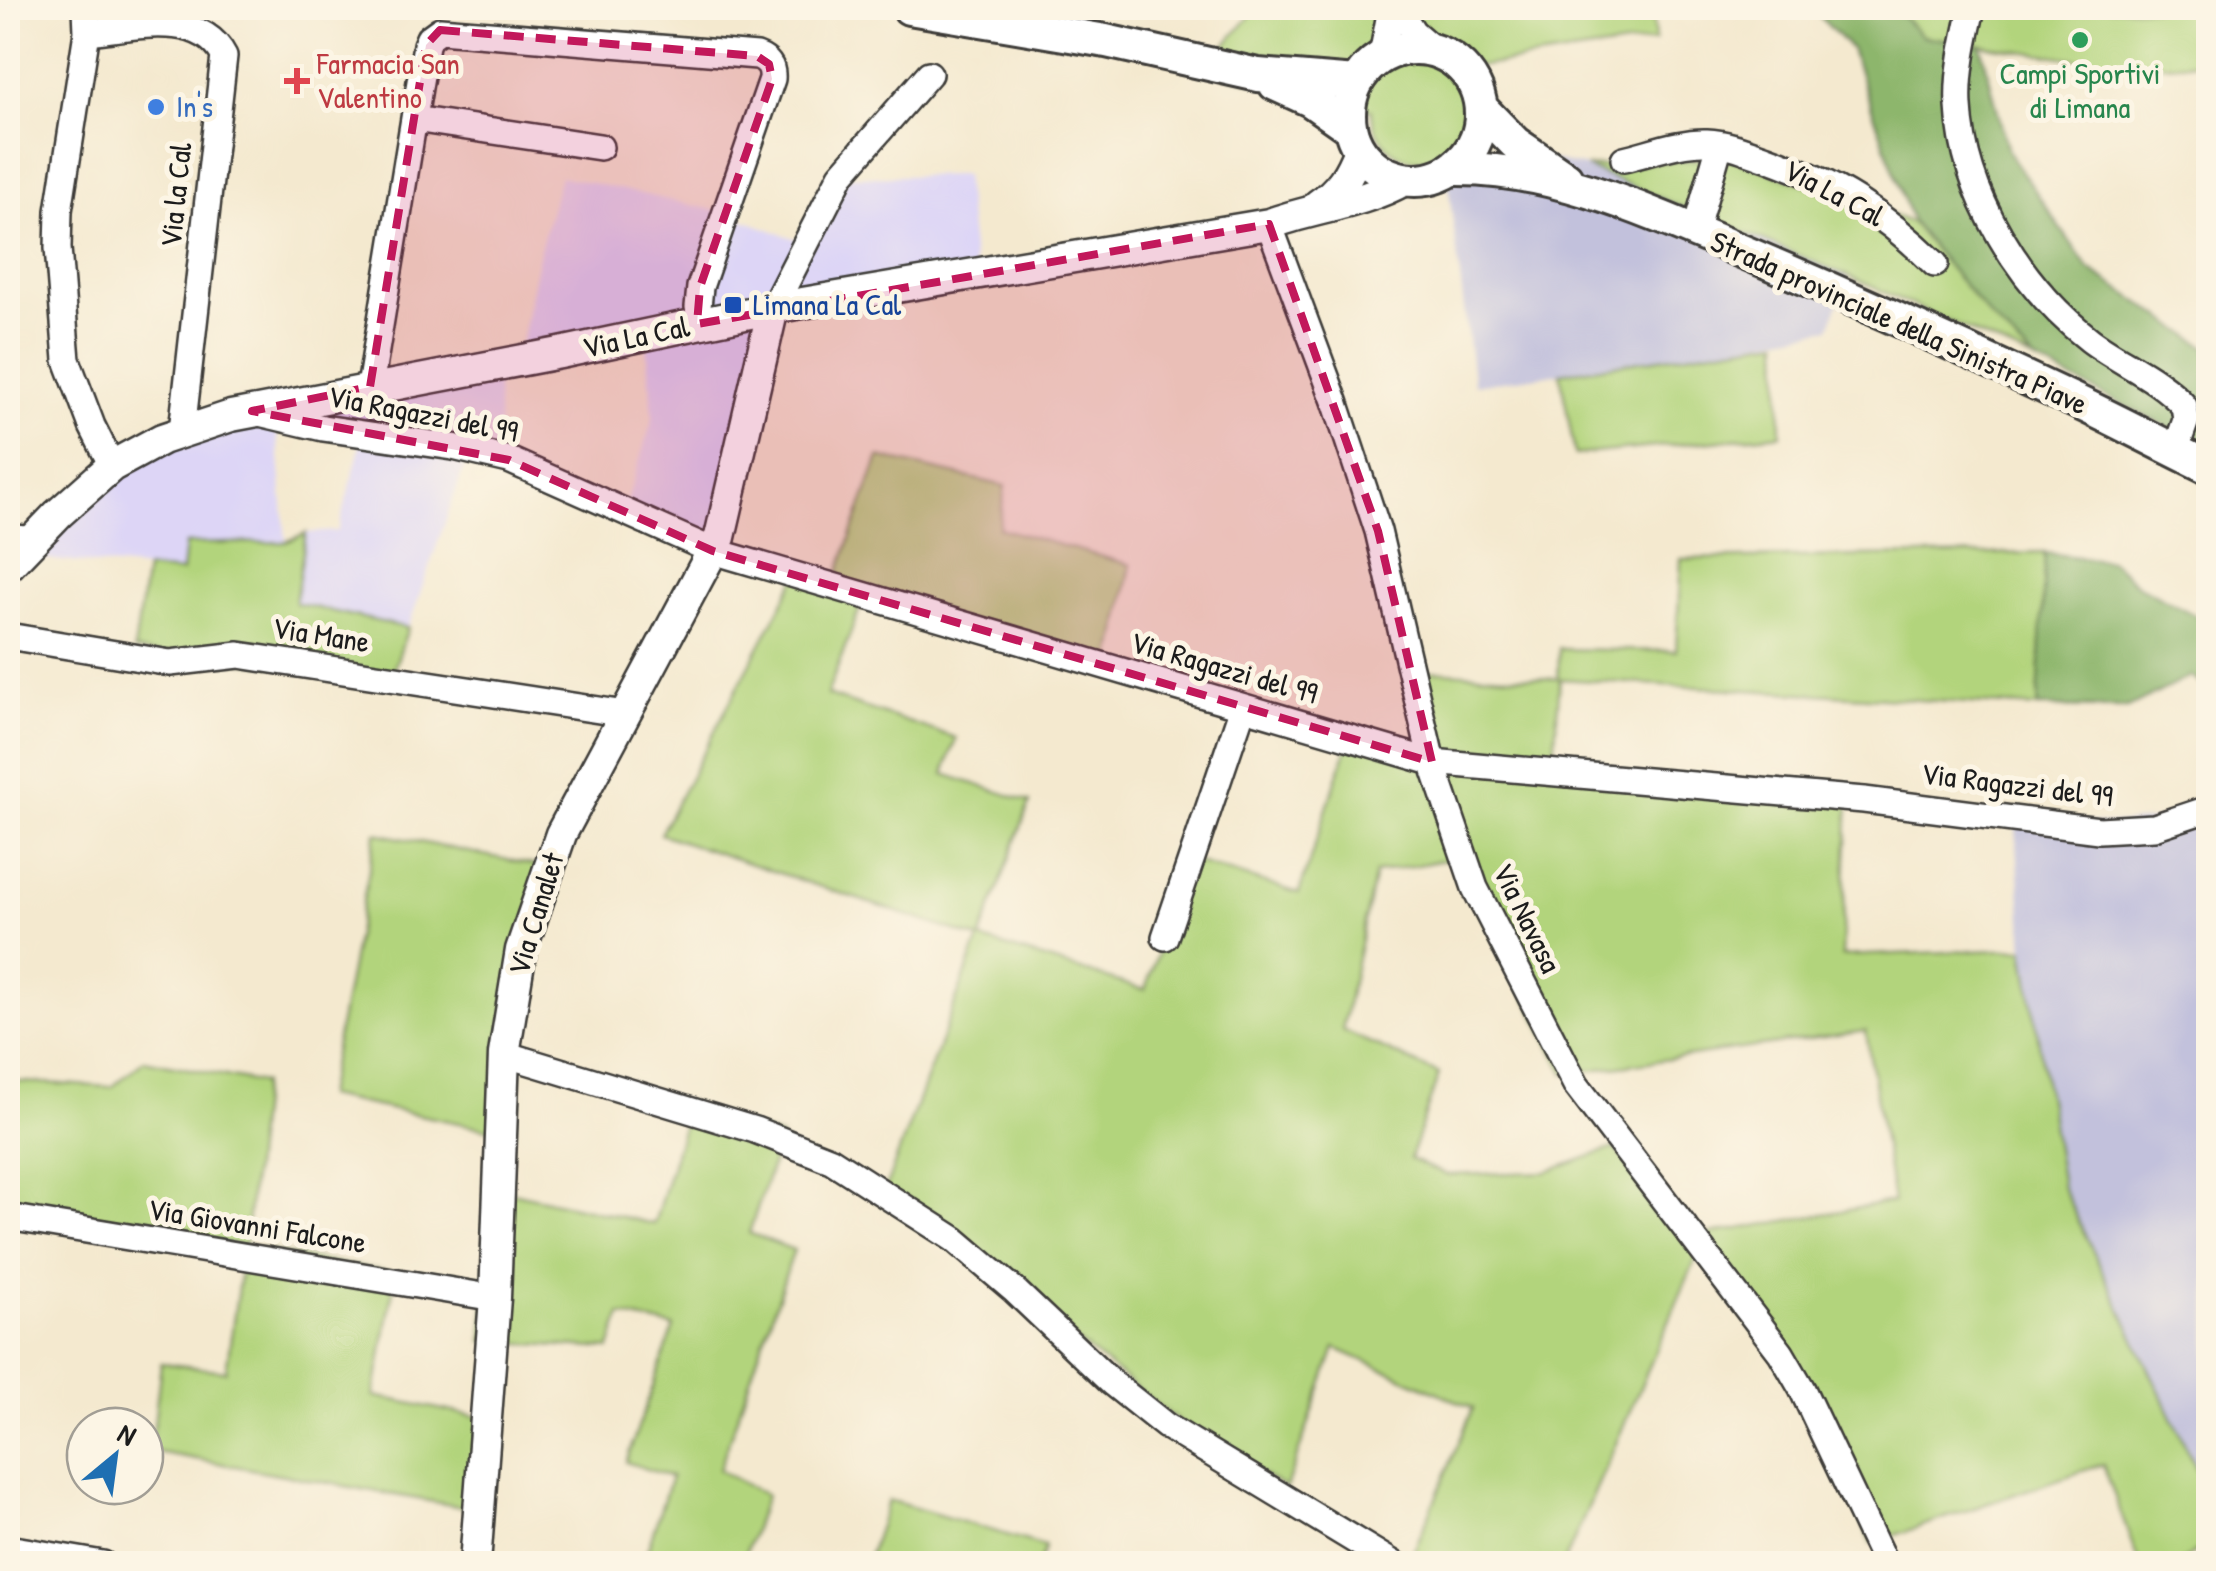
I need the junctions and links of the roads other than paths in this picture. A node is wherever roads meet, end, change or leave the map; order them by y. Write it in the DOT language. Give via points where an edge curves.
graph roads {
  1 [pos="908,8"];
  2 [pos="1391,8"];
  3 [pos="1398,8"];
  4 [pos="1972,8"];
  5 [pos="86,20"];
  6 [pos="1434,50"];
  7 [pos="1382,56"];
  8 [pos="929,74"];
  9 [pos="1258,76"];
  10 [pos="1356,83"];
  11 [pos="1482,108"];
  12 [pos="414,119"];
  13 [pos="1354,139"];
  14 [pos="1720,144"];
  15 [pos="600,147"];
  16 [pos="1624,158"];
  17 [pos="1453,169"];
  18 [pos="1404,180"];
  19 [pos="1586,190"];
  20 [pos="1311,209"];
  21 [pos="1270,224"];
  22 [pos="1695,231"];
  23 [pos="1935,264"];
  24 [pos="773,308"];
  25 [pos="702,323"];
  26 [pos="370,387"];
  27 [pos="252,411"];
  28 [pos="182,431"];
  29 [pos="2174,451"];
  30 [pos="112,466"];
  31 [pos="2208,467"];
  32 [pos="20,538"];
  33 [pos="713,552"];
  34 [pos="8,566"];
  35 [pos="8,636"];
  36 [pos="1243,707"];
  37 [pos="624,714"];
  38 [pos="1432,762"];
  39 [pos="2208,809"];
  40 [pos="1165,937"];
  41 [pos="504,1054"];
  42 [pos="8,1217"];
  43 [pos="495,1298"];
  44 [pos="8,1548"];
  45 [pos="103,1564"];
  46 [pos="475,1564"];
  47 [pos="1394,1564"];
  48 [pos="1885,1564"];
  1 -- 9 [label="main road" via="1106,41"];
  2 -- 7 [label="street"];
  3 -- 6 [label="street"];
  4 -- 29 [label="street" via="1958,104 1981,195 2048,303 2184,406"];
  5 -- 28 [label="street, Via la Cal" via="204,31 224,56"];
  5 -- 30 [label="street, Via la Cal" via="58,248 67,360"];
  6 -- 7 [label="main road" via="1407,48"];
  6 -- 11 [label="main road" via="1466,72"];
  7 -- 10 [label="main road"];
  8 -- 24 [label="street" via="841,175"];
  9 -- 10 [label="main road"];
  9 -- 13 [label="main road" via="1310,100"];
  10 -- 13 [label="main road" via="1348,105"];
  11 -- 17 [label="main road" via="1480,131"];
  11 -- 19 [label="main road" via="1516,143"];
  12 -- 15 [label="street"];
  12 -- 25 [label="street" via="426,46 440,30 766,61 772,79 700,287"];
  12 -- 26 [label="street"];
  13 -- 18 [label="main road" via="1371,164"];
  13 -- 20 [label="street, Via La Cal" via="1351,172"];
  14 -- 16 [label="street, Via La Cal"];
  14 -- 22 [label="street"];
  14 -- 23 [label="street, Via La Cal" via="1846,192 1884,216"];
  17 -- 18 [label="main road"];
  17 -- 19 [label="main road" via="1495,170"];
  18 -- 20 [label="street, Via La Cal" via="1384,192"];
  19 -- 22 [label="main road, Strada provinciale della Sinistra Piave"];
  20 -- 21 [label="street, Via La Cal"];
  21 -- 24 [label="street, Via La Cal"];
  21 -- 38 [label="street, Via Navasa" via="1378,531"];
  22 -- 29 [label="main road, Strada provinciale della Sinistra Piave" via="2062,394"];
  24 -- 25 [label="street, Via La Cal"];
  24 -- 33 [label="street, Via Canalet"];
  25 -- 26 [label="street, Via La Cal"];
  26 -- 27 [label="street, Via La Cal"];
  27 -- 28 [label="street, Via La Cal"];
  27 -- 33 [label="street, Via Ragazzi del 99" via="509,460"];
  28 -- 30 [label="street, Via La Cal"];
  29 -- 31 [label="main road, Strada provinciale della Sinistra Piave"];
  30 -- 32 [label="street, Via La Cal"];
  32 -- 34 [label="street, Via La Cal"];
  33 -- 36 [label="street, Via Ragazzi del 99"];
  33 -- 37 [label="street, Via Canalet"];
  35 -- 37 [label="street, Via Mane" via="170,663 239,655"];
  36 -- 38 [label="street, Via Ragazzi del 99"];
  36 -- 40 [label="street"];
  37 -- 41 [label="street, Via Canalet" via="546,871 521,950"];
  38 -- 39 [label="street, Via Ragazzi del 99" via="1864,800 2099,830 2154,827"];
  38 -- 48 [label="street, Via Navasa" via="1474,888 1554,1047 1617,1142 1781,1353"];
  41 -- 43 [label="street, Via Canalet"];
  41 -- 47 [label="street" via="832,1160 954,1240 1166,1426"];
  42 -- 43 [label="street, Via Giovanni Falcone"];
  43 -- 46 [label="street, Via Canalet"];
  44 -- 45 [label="street"];
}
